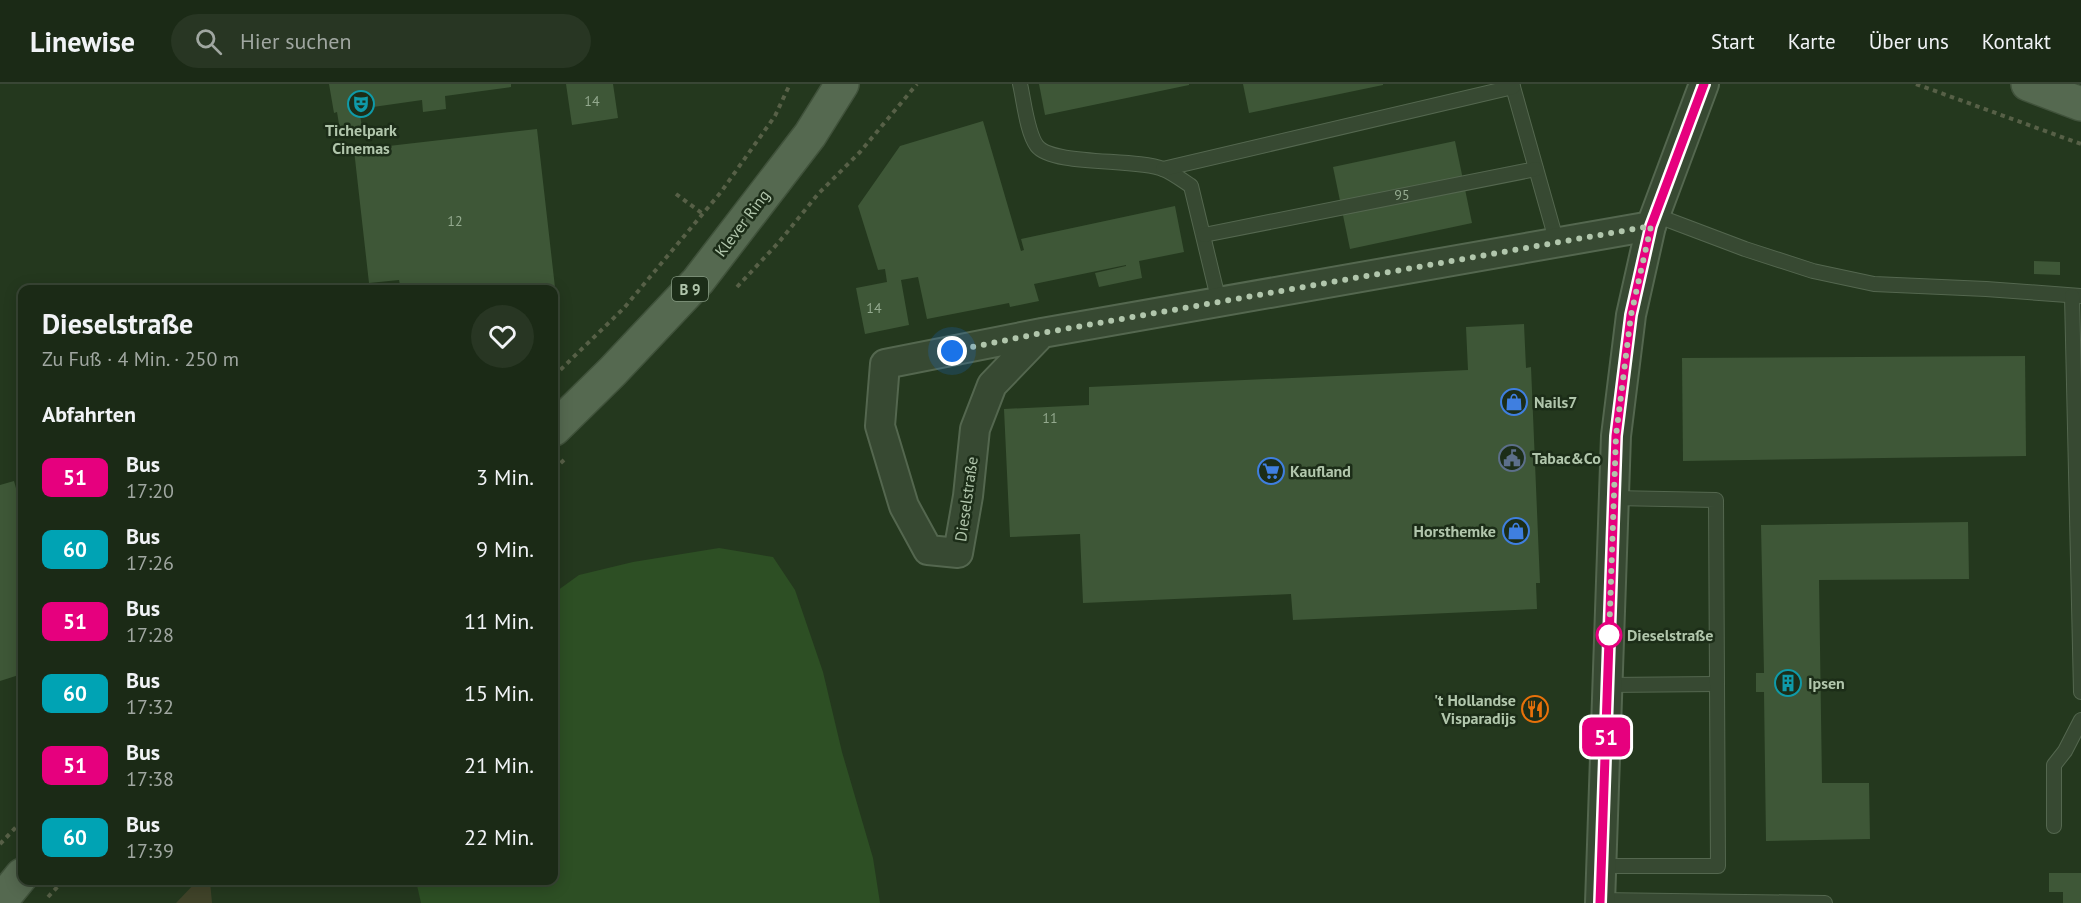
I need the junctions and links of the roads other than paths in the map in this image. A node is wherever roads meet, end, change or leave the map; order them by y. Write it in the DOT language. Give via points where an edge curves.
graph roads {
  1 [pos="842,84"];
  2 [pos="1020,84"];
  3 [pos="1704,84"];
  4 [pos="2028,84"];
  5 [pos="1512,86"];
  6 [pos="2081,104"];
  7 [pos="1162,169"];
  8 [pos="1536,169"];
  9 [pos="1653,221"];
  10 [pos="1204,235"];
  11 [pos="1557,243"];
  12 [pos="2077,296"];
  13 [pos="1219,302"];
  14 [pos="1042,333"];
  15 [pos="558,425"];
  16 [pos="1613,498"];
  17 [pos="1717,684"];
  18 [pos="1607,685"];
  19 [pos="2081,693"];
  20 [pos="2081,720"];
  21 [pos="2054,826"];
  22 [pos="1602,866"];
  23 [pos="18,880"];
  24 [pos="0,902"];
  25 [pos="1600,902"];
  26 [pos="1825,903"];
  1 -- 15 [label="main road, Klever Ring / B 9" via="810,135 698,281"];
  2 -- 7 [label="lane" via="1033,140 1040,149 1063,157"];
  3 -- 9 [label="street"];
  4 -- 6 [label="main road"];
  5 -- 7 [label="lane"];
  5 -- 8 [label="lane"];
  7 -- 10 [label="lane" via="1191,186"];
  8 -- 10 [label="lane"];
  8 -- 11 [label="lane"];
  9 -- 11 [label="street, Dieselstraße"];
  9 -- 12 [label="lane" via="1813,271 1874,284"];
  9 -- 16 [label="street" via="1631,315 1616,436"];
  10 -- 13 [label="lane"];
  11 -- 13 [label="street, Dieselstraße"];
  12 -- 19 [label="lane"];
  13 -- 14 [label="street, Dieselstraße"];
  14 -- 14 [label="street, Dieselstraße" via="992,385 975,429 958,554 928,550 904,506 880,426 885,364"];
  16 -- 17 [label="lane" via="1716,500"];
  16 -- 18 [label="street"];
  17 -- 18 [label="lane"];
  17 -- 22 [label="lane" via="1718,866"];
  18 -- 22 [label="street"];
  20 -- 21 [label="lane" via="2054,765"];
  22 -- 25 [label="street"];
  23 -- 24 [label="main road"];
  25 -- 26 [label="lane"];
}
